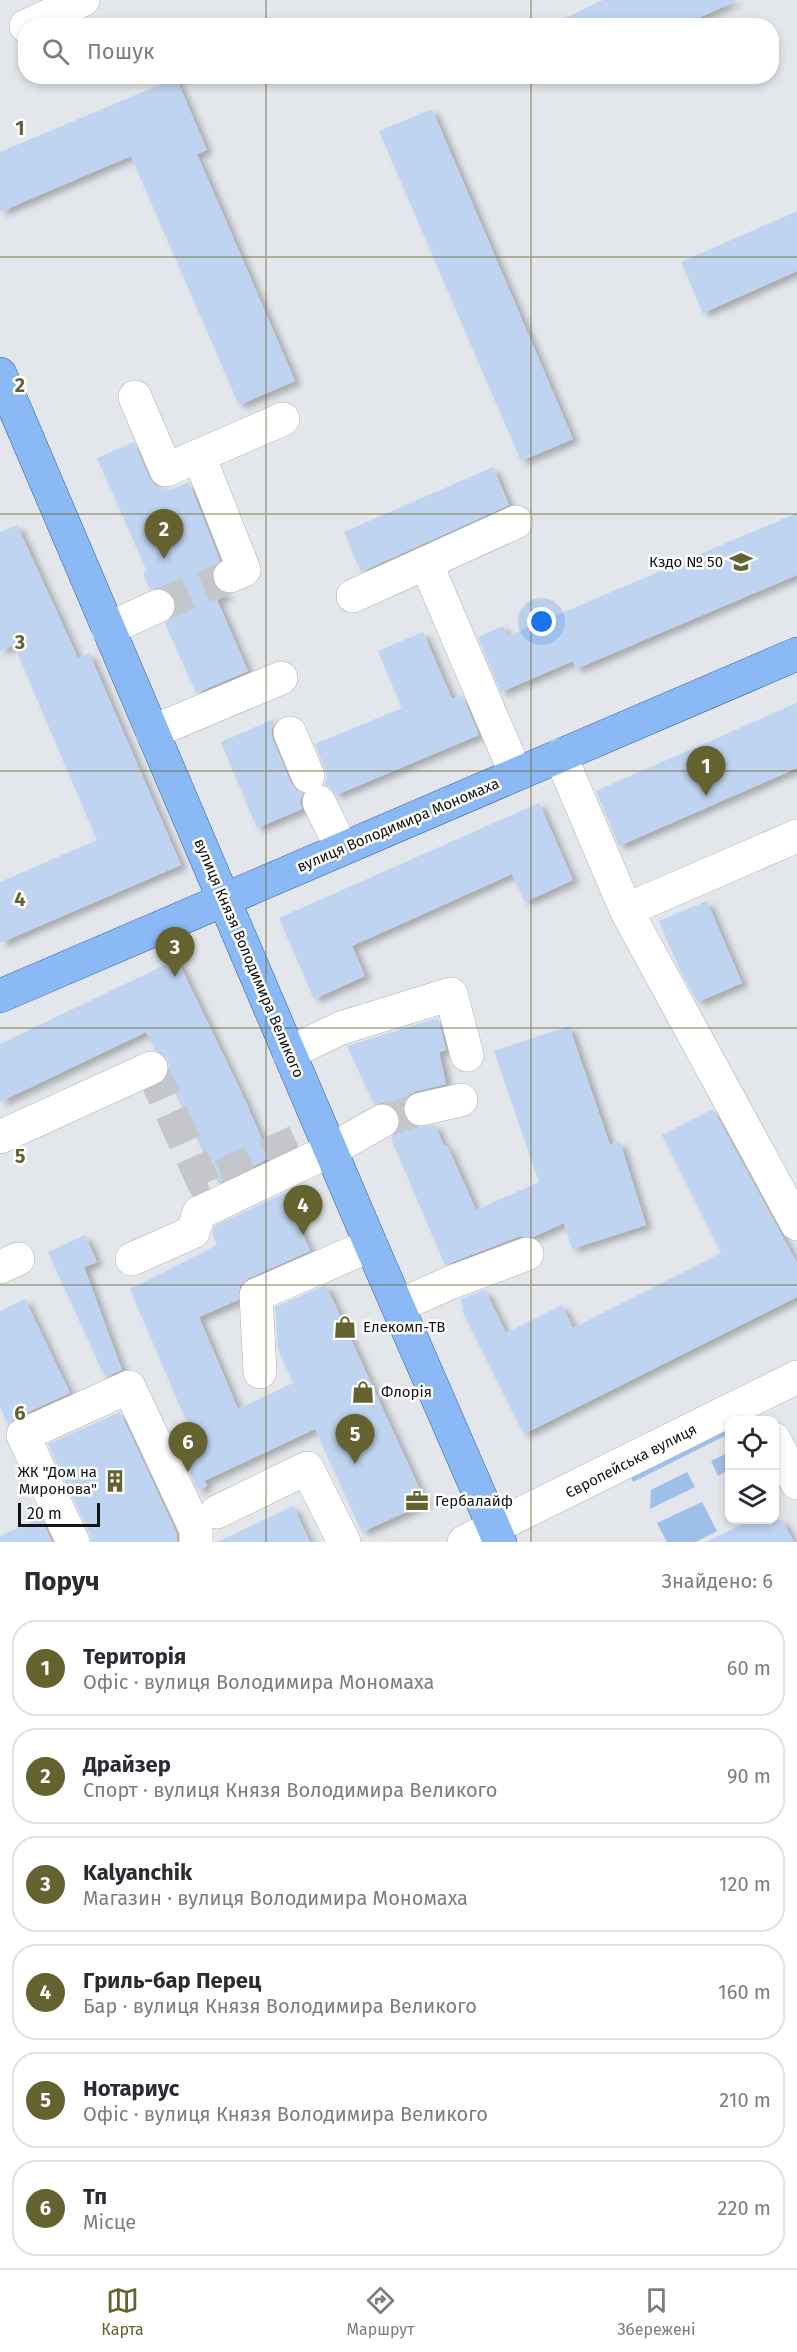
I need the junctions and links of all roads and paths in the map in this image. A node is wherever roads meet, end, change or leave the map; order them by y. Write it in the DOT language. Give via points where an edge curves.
graph roads {
  1 [pos="83,0"];
  2 [pos="44,18"];
  3 [pos="18,30"];
  4 [pos="0,38"];
  5 [pos="4,392"];
  6 [pos="135,397"];
  7 [pos="284,419"];
  8 [pos="199,456"];
  9 [pos="516,522"];
  10 [pos="426,563"];
  11 [pos="230,576"];
  12 [pos="353,596"];
  13 [pos="158,606"];
  14 [pos="108,629"];
  15 [pos="797,654"];
  16 [pos="280,678"];
  17 [pos="152,732"];
  18 [pos="290,733"];
  19 [pos="560,755"];
  20 [pos="516,774"];
  21 [pos="797,836"];
  22 [pos="342,849"];
  23 [pos="224,900"];
  24 [pos="626,910"];
  25 [pos="0,996"];
  26 [pos="289,1053"];
  27 [pos="467,1055"];
  28 [pos="151,1068"];
  29 [pos="461,1100"];
  30 [pos="422,1109"];
  31 [pos="382,1121"];
  32 [pos="0,1137"];
  33 [pos="331,1150"];
  34 [pos="794,1209"];
  35 [pos="370,1245"];
  36 [pos="527,1254"];
  37 [pos="132,1259"];
  38 [pos="507,1283"];
  39 [pos="403,1317"];
  40 [pos="260,1372"];
  41 [pos="797,1377"];
  42 [pos="759,1410"];
  43 [pos="779,1449"];
  44 [pos="797,1483"];
  45 [pos="217,1512"];
  46 [pos="497,1535"];
  47 [pos="73,1542"];
  48 [pos="196,1542"];
  49 [pos="344,1542"];
  50 [pos="464,1542"];
  1 -- 2 [label="street"];
  3 -- 4 [label="street"];
  5 -- 14 [label="main road, вулиця Князя Володимира Великого"];
  6 -- 8 [label="street" via="166,470"];
  7 -- 8 [label="street"];
  8 -- 11 [label="street" via="244,570"];
  9 -- 10 [label="street"];
  10 -- 12 [label="street"];
  10 -- 20 [label="street"];
  13 -- 14 [label="street"];
  14 -- 17 [label="main road, вулиця Князя Володимира Великого"];
  15 -- 19 [label="main road, вулиця Володимира Мономаха"];
  16 -- 17 [label="street"];
  17 -- 23 [label="main road, вулиця Князя Володимира Великого"];
  18 -- 22 [label="street"];
  19 -- 20 [label="main road, вулиця Володимира Мономаха"];
  19 -- 24 [label="street"];
  20 -- 22 [label="main road, вулиця Володимира Мономаха"];
  21 -- 24 [label="street"];
  22 -- 23 [label="main road, вулиця Володимира Мономаха"];
  23 -- 25 [label="main road, вулиця Володимира Мономаха"];
  23 -- 26 [label="main road, вулиця Князя Володимира Великого"];
  24 -- 34 [label="street"];
  26 -- 27 [label="street" via="341,1028 451,994"];
  26 -- 33 [label="main road, вулиця Князя Володимира Великого"];
  28 -- 32 [label="street"];
  29 -- 30 [label="street"];
  31 -- 33 [label="street"];
  33 -- 35 [label="main road, вулиця Князя Володимира Великого"];
  33 -- 37 [label="street" via="199,1213 193,1232"];
  35 -- 39 [label="main road, вулиця Князя Володимира Великого"];
  35 -- 40 [label="street" via="256,1295"];
  36 -- 39 [label="street" via="452,1282"];
  38 -- 39 [label="street" via="459,1302"];
  39 -- 46 [label="main road, вулиця Князя Володимира Великого"];
  41 -- 42 [label="street, Європейська вулиця"];
  42 -- 46 [label="street, Європейська вулиця"];
  43 -- 44 [label="street"];
  45 -- 49 [label="street" via="307,1468"];
  46 -- 50 [label="street, Європейська вулиця"];
  47 -- 48 [label="street" via="23,1435 129,1387 196,1530"];
}
